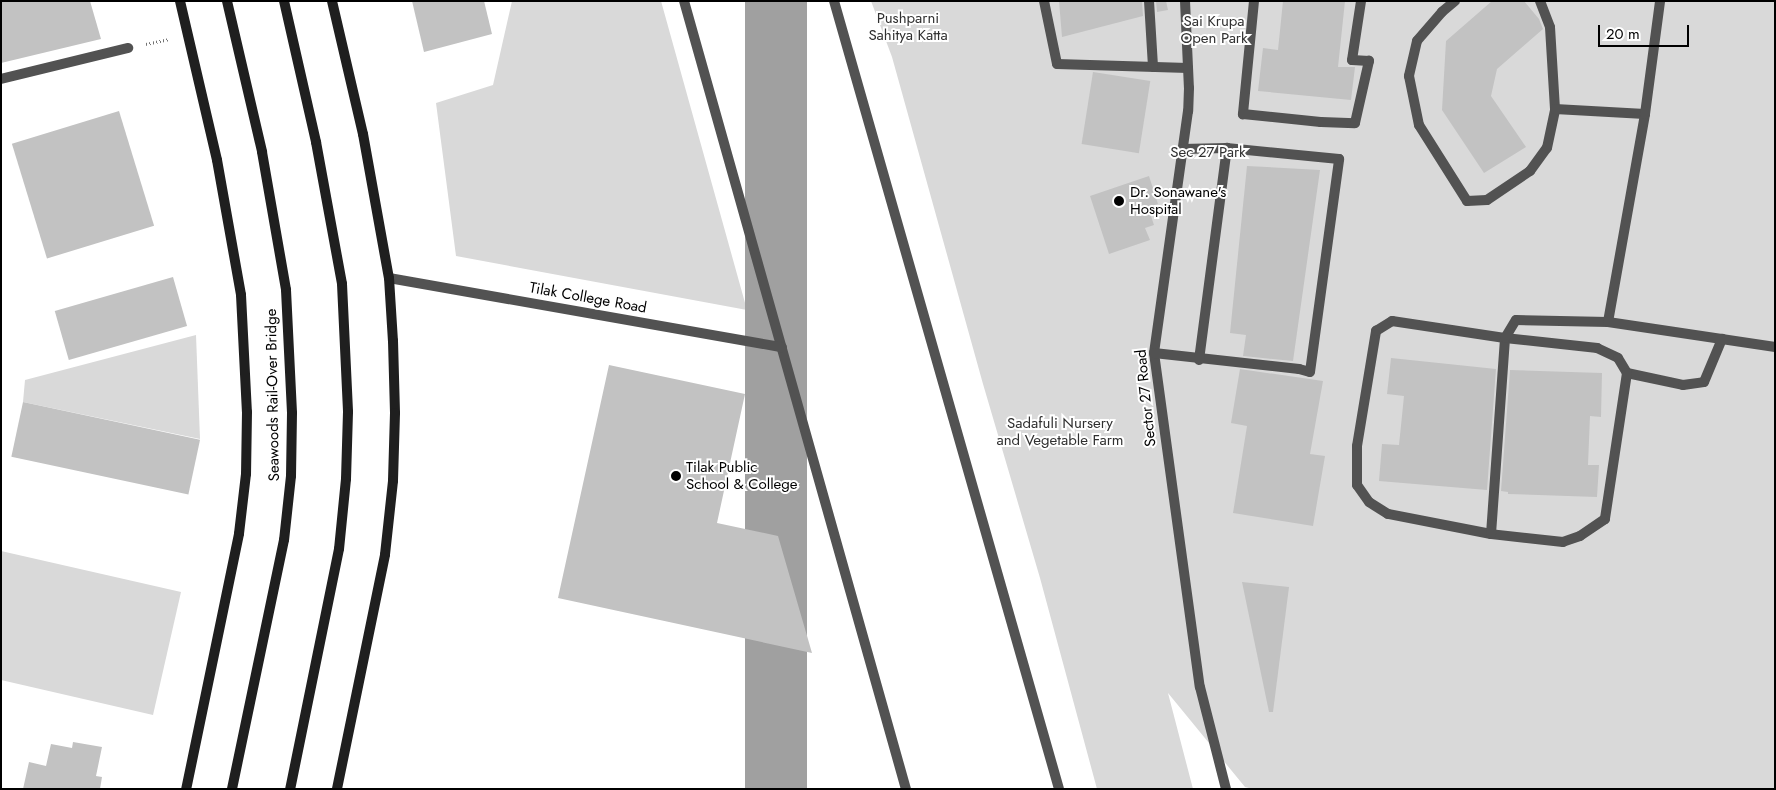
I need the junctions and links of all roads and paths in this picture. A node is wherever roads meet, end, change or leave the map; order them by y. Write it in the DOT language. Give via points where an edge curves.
graph roads {
  1 [pos="180,1"];
  2 [pos="226,1"];
  3 [pos="284,1"];
  4 [pos="332,1"];
  5 [pos="684,1"];
  6 [pos="834,1"];
  7 [pos="1044,1"];
  8 [pos="1149,1"];
  9 [pos="1184,1"];
  10 [pos="1254,1"];
  11 [pos="1361,1"];
  12 [pos="1455,1"];
  13 [pos="1540,1"];
  14 [pos="1660,1"];
  15 [pos="188,35"];
  16 [pos="128,48"];
  17 [pos="1153,67"];
  18 [pos="1188,68"];
  19 [pos="1,79"];
  20 [pos="1555,109"];
  21 [pos="1645,114"];
  22 [pos="1227,148"];
  23 [pos="1182,149"];
  24 [pos="389,278"];
  25 [pos="1608,322"];
  26 [pos="1506,338"];
  27 [pos="1722,339"];
  28 [pos="782,347"];
  29 [pos="1775,347"];
  30 [pos="1154,353"];
  31 [pos="1199,360"];
  32 [pos="1627,373"];
  33 [pos="1491,534"];
  34 [pos="186,789"];
  35 [pos="232,789"];
  36 [pos="290,789"];
  37 [pos="337,789"];
  38 [pos="906,789"];
  39 [pos="1059,789"];
  40 [pos="1226,789"];
  1 -- 15 [label="main road"];
  2 -- 35 [label="main road, Seawoods Rail-Over Bridge" via="262,152 286,290 292,412 288,509"];
  3 -- 36 [label="main road" via="316,142 342,284 348,412 339,549"];
  4 -- 24 [label="main road" via="363,134"];
  5 -- 28 [label="street"];
  6 -- 39 [label="street"];
  7 -- 17 [label="street" via="1057,64"];
  8 -- 17 [label="street"];
  9 -- 18 [label="street, Sector 27 Road"];
  10 -- 11 [label="street" via="1243,114 1355,123 1369,61 1352,60"];
  12 -- 20 [label="street" via="1417,41 1409,76 1419,124 1467,201 1487,200 1530,171 1547,148"];
  13 -- 20 [label="street" via="1550,27"];
  14 -- 21 [label="street"];
  15 -- 16 [label="path"];
  15 -- 34 [label="main road" via="217,160 241,295 247,444 239,534"];
  16 -- 19 [label="street"];
  17 -- 18 [label="street"];
  18 -- 23 [label="street, Sector 27 Road" via="1188,111"];
  20 -- 21 [label="street"];
  21 -- 25 [label="street"];
  22 -- 23 [label="street"];
  22 -- 31 [label="street"];
  22 -- 31 [label="street" via="1339,159 1310,372"];
  23 -- 30 [label="street, Sector 27 Road"];
  24 -- 28 [label="street, Tilak College Road"];
  24 -- 37 [label="main road" via="394,413 390,520"];
  25 -- 26 [label="street" via="1516,320"];
  25 -- 27 [label="street"];
  26 -- 32 [label="street" via="1597,348 1618,358"];
  26 -- 33 [label="street"];
  26 -- 33 [label="street" via="1392,321 1376,331 1357,446 1356,485 1370,502 1388,514"];
  27 -- 29 [label="street"];
  27 -- 32 [label="street" via="1704,382 1683,385"];
  28 -- 38 [label="street"];
  30 -- 31 [label="street"];
  30 -- 40 [label="street, Sector 27 Road" via="1200,687"];
  32 -- 33 [label="street" via="1605,519 1580,536 1563,542"];
}
